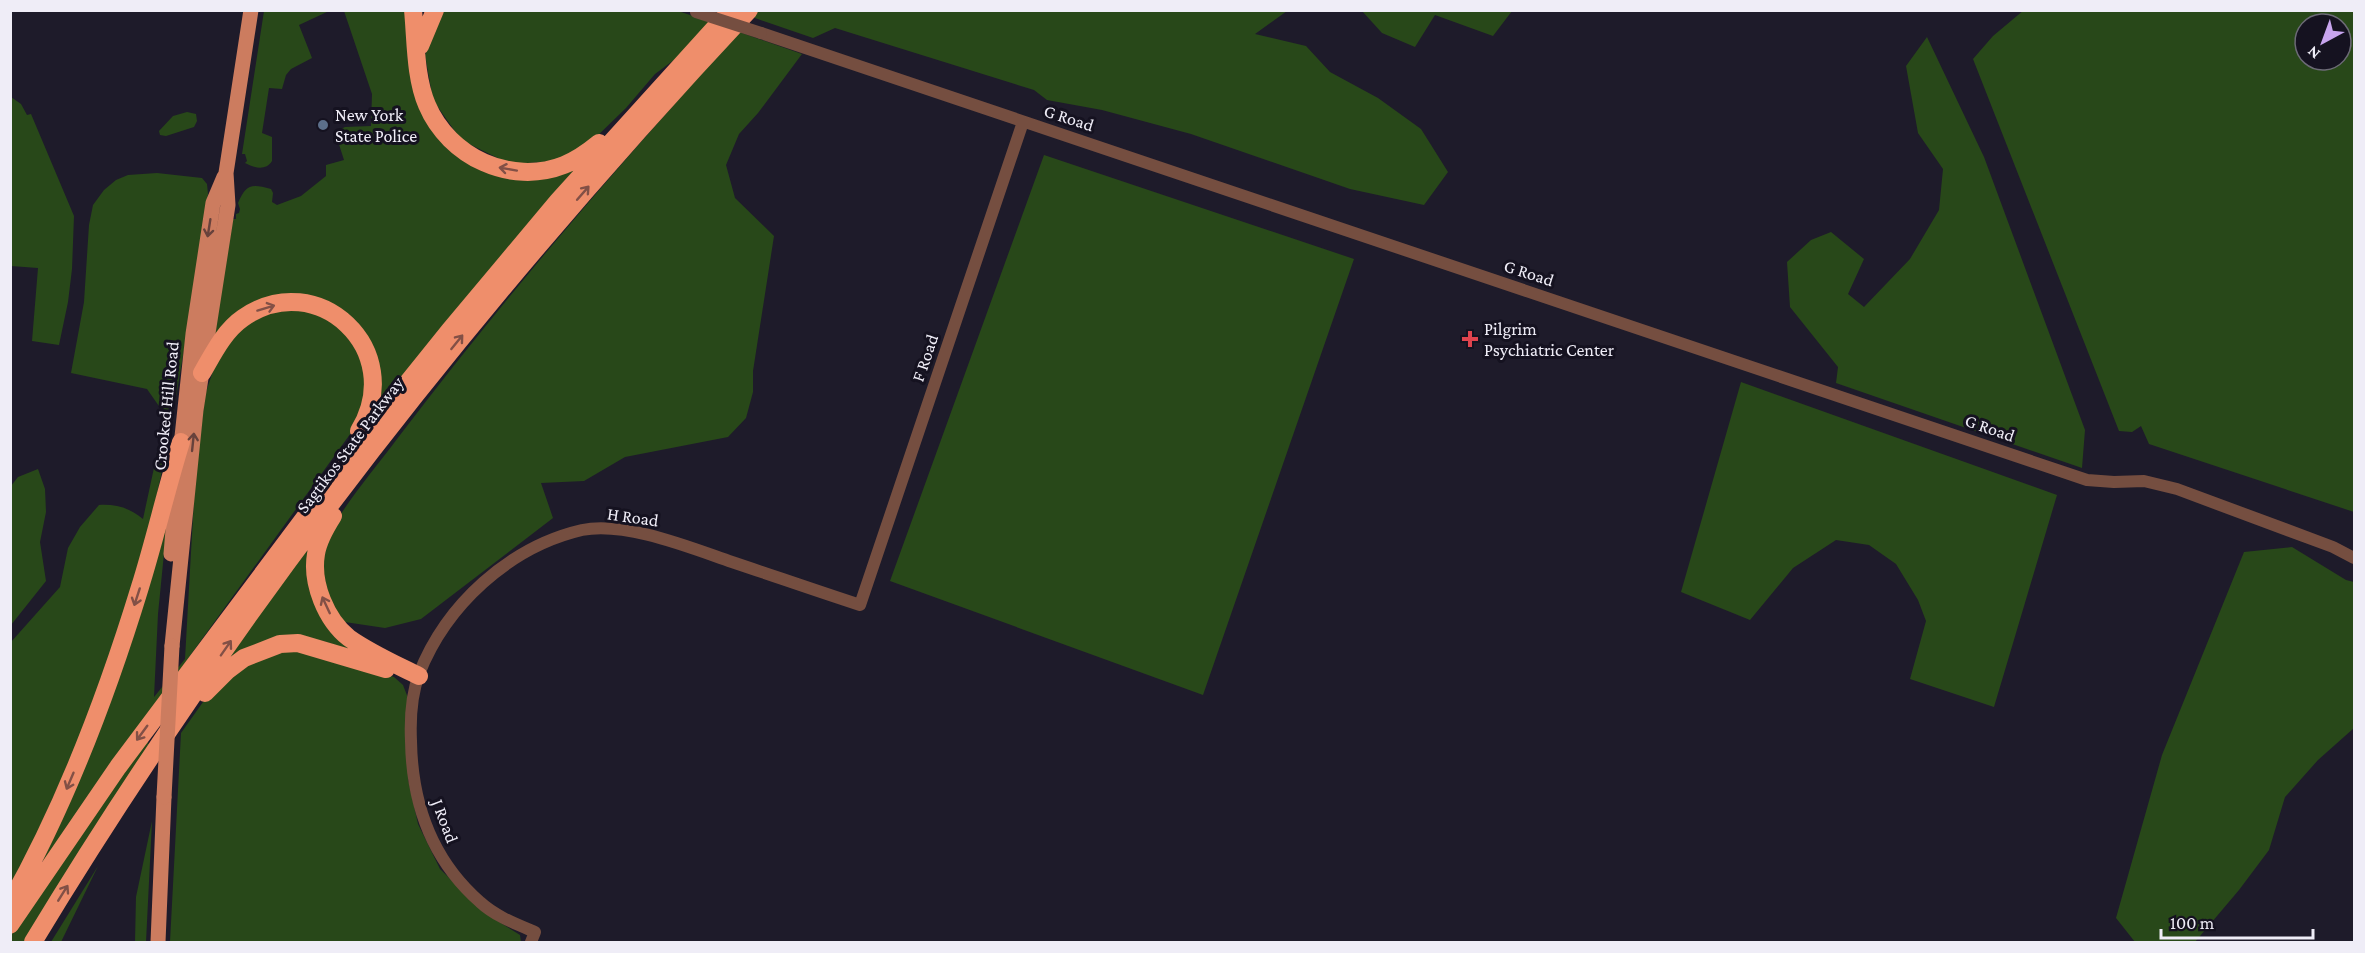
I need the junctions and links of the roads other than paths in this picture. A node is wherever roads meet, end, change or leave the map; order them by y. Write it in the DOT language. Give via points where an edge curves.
graph roads {
  1 [pos="251,10"];
  2 [pos="413,10"];
  3 [pos="435,10"];
  4 [pos="731,10"];
  5 [pos="749,10"];
  6 [pos="694,11"];
  7 [pos="418,54"];
  8 [pos="633,116"];
  9 [pos="1023,122"];
  10 [pos="226,173"];
  11 [pos="202,374"];
  12 [pos="407,404"];
  13 [pos="181,442"];
  14 [pos="314,504"];
  15 [pos="2355,558"];
  16 [pos="860,605"];
  17 [pos="171,646"];
  18 [pos="419,676"];
  19 [pos="157,748"];
  20 [pos="10,903"];
  21 [pos="10,925"];
  22 [pos="533,937"];
  23 [pos="33,942"];
  24 [pos="158,942"];
  1 -- 10 [label="main road, Crooked Hill Road"];
  2 -- 7 [label="highway"];
  3 -- 7 [label="highway"];
  4 -- 8 [label="highway, Sagtikos State Parkway"];
  12 -- 5 [label="highway, Sagtikos State Parkway, one-way" via="534,250"];
  6 -- 9 [label="street, G Road, bridge"];
  8 -- 7 [label="highway, one-way" via="583,155 562,166 529,172 502,169 475,159 441,129 423,93"];
  8 -- 14 [label="highway, Sagtikos State Parkway" via="450,330"];
  9 -- 15 [label="street, G Road" via="2087,480 2144,481 2177,489"];
  9 -- 16 [label="street, F Road"];
  10 -- 11 [label="main road, Crooked Hill Road" via="228,205"];
  10 -- 13 [label="main road, Crooked Hill Road, one-way" via="213,203"];
  11 -- 14 [label="highway, one-way" via="234,326 251,313 271,306 295,303 319,308 340,319 358,337 372,368 373,400 366,419"];
  17 -- 11 [label="main road, Crooked Hill Road, one-way"];
  18 -- 12 [label="highway, one-way" via="347,636 325,607 316,571 316,554 331,520"];
  19 -- 12 [label="highway, Sagtikos State Parkway, one-way" via="264,594"];
  13 -- 17 [label="main road, Crooked Hill Road" via="168,612"];
  13 -- 20 [label="highway, one-way" via="140,586 96,715 45,838"];
  14 -- 21 [label="highway, Sagtikos State Parkway, one-way" via="118,767"];
  16 -- 18 [label="street, H Road" via="665,540 609,529 583,530 537,546 493,574 446,626 430,649"];
  17 -- 24 [label="main road, Crooked Hill Road, bridge"];
  18 -- 19 [label="highway" via="298,643 280,644 244,658 228,670"];
  18 -- 22 [label="street, J Road" via="412,702 411,760 422,818 432,842 443,862 480,903"];
  23 -- 19 [label="highway, Sagtikos State Parkway, one-way"];
}
